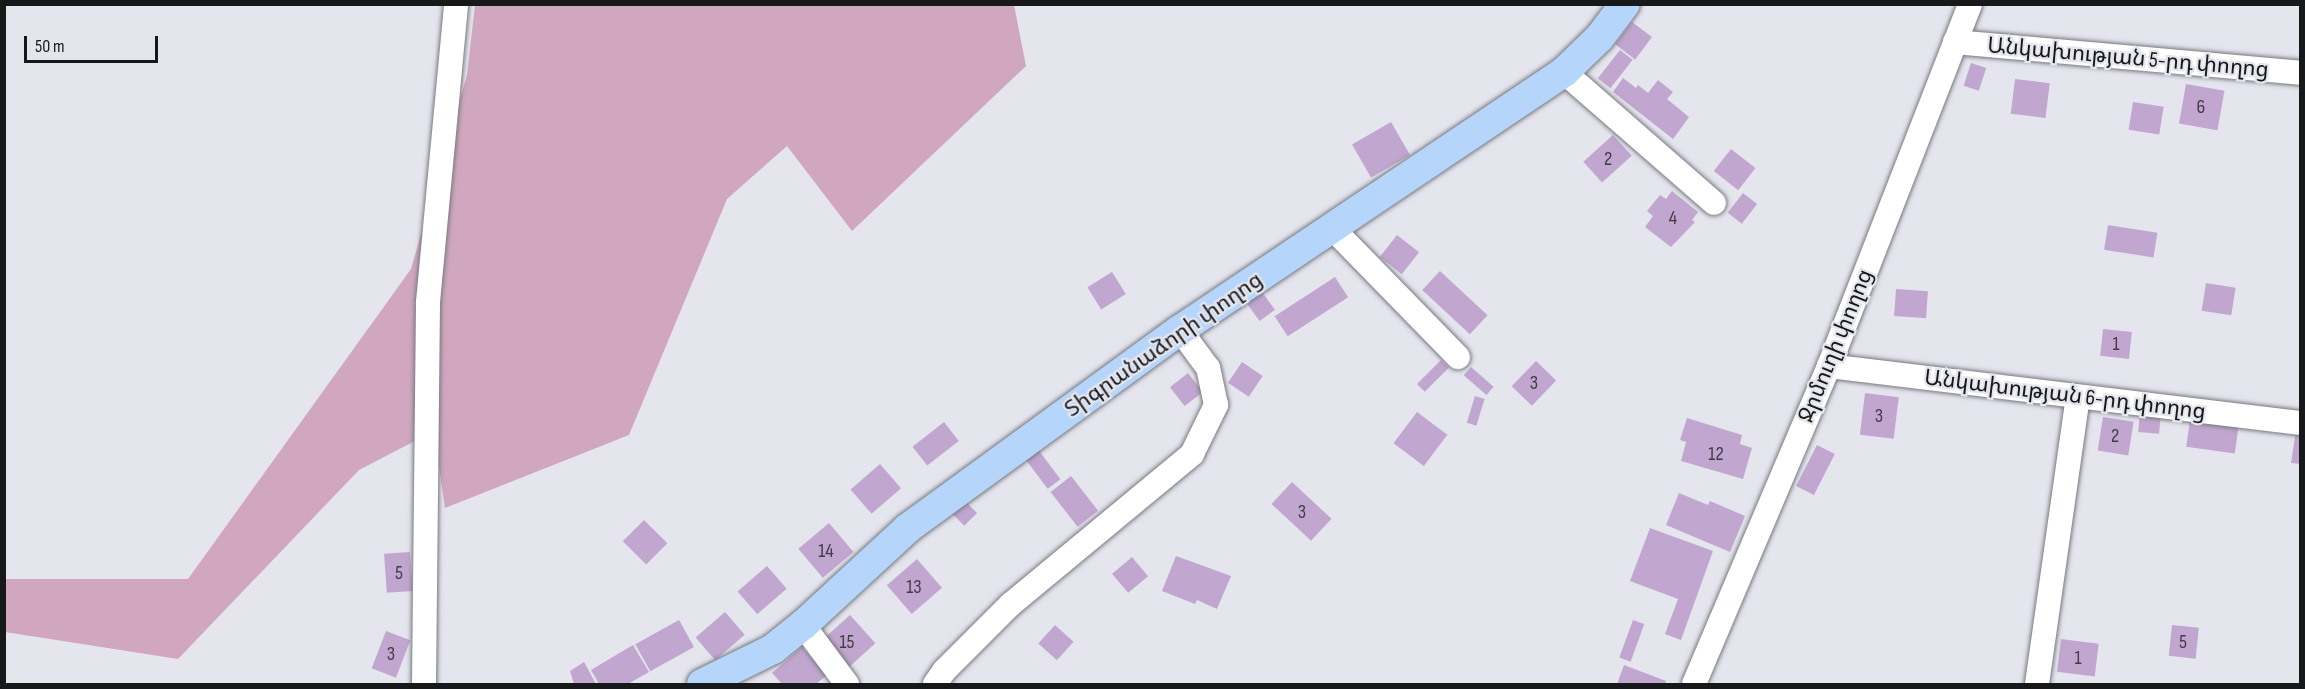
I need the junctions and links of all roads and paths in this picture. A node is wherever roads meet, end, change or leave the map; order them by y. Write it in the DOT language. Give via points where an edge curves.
graph roads {
  1 [pos="456,4"];
  2 [pos="1625,4"];
  3 [pos="1970,4"];
  4 [pos="1955,42"];
  5 [pos="1564,72"];
  6 [pos="2301,73"];
  7 [pos="1714,203"];
  8 [pos="1333,230"];
  9 [pos="1180,330"];
  10 [pos="1458,357"];
  11 [pos="1829,366"];
  12 [pos="2078,398"];
  13 [pos="2301,423"];
  14 [pos="803,625"];
  15 [pos="424,684"];
  16 [pos="702,684"];
  17 [pos="847,684"];
  18 [pos="935,684"];
  19 [pos="1694,684"];
  20 [pos="2037,684"];
  1 -- 15 [label="street" via="428,302"];
  2 -- 5 [label="main road, Տիգրանաձորի փողոց" via="1600,37"];
  3 -- 4 [label="street, Ջրմուղի փողոց"];
  4 -- 6 [label="street, Անկախության 5-րդ փողոց"];
  4 -- 11 [label="street, Ջրմուղի փողոց"];
  5 -- 7 [label="street"];
  5 -- 8 [label="main road, Տիգրանաձորի փողոց"];
  8 -- 9 [label="main road, Տիգրանաձորի փողոց"];
  8 -- 10 [label="street"];
  9 -- 14 [label="main road, Տիգրանաձորի փողոց" via="908,528"];
  9 -- 18 [label="street" via="1208,368 1216,405 1192,454 1011,604"];
  11 -- 12 [label="street, Անկախության 6-րդ փողոց"];
  11 -- 19 [label="street, Ջրմուղի փողոց"];
  12 -- 13 [label="street, Անկախության 6-րդ փողոց"];
  12 -- 20 [label="street"];
  14 -- 16 [label="main road, Տիգրանաձորի փողոց" via="773,649"];
  14 -- 17 [label="street"];
}
